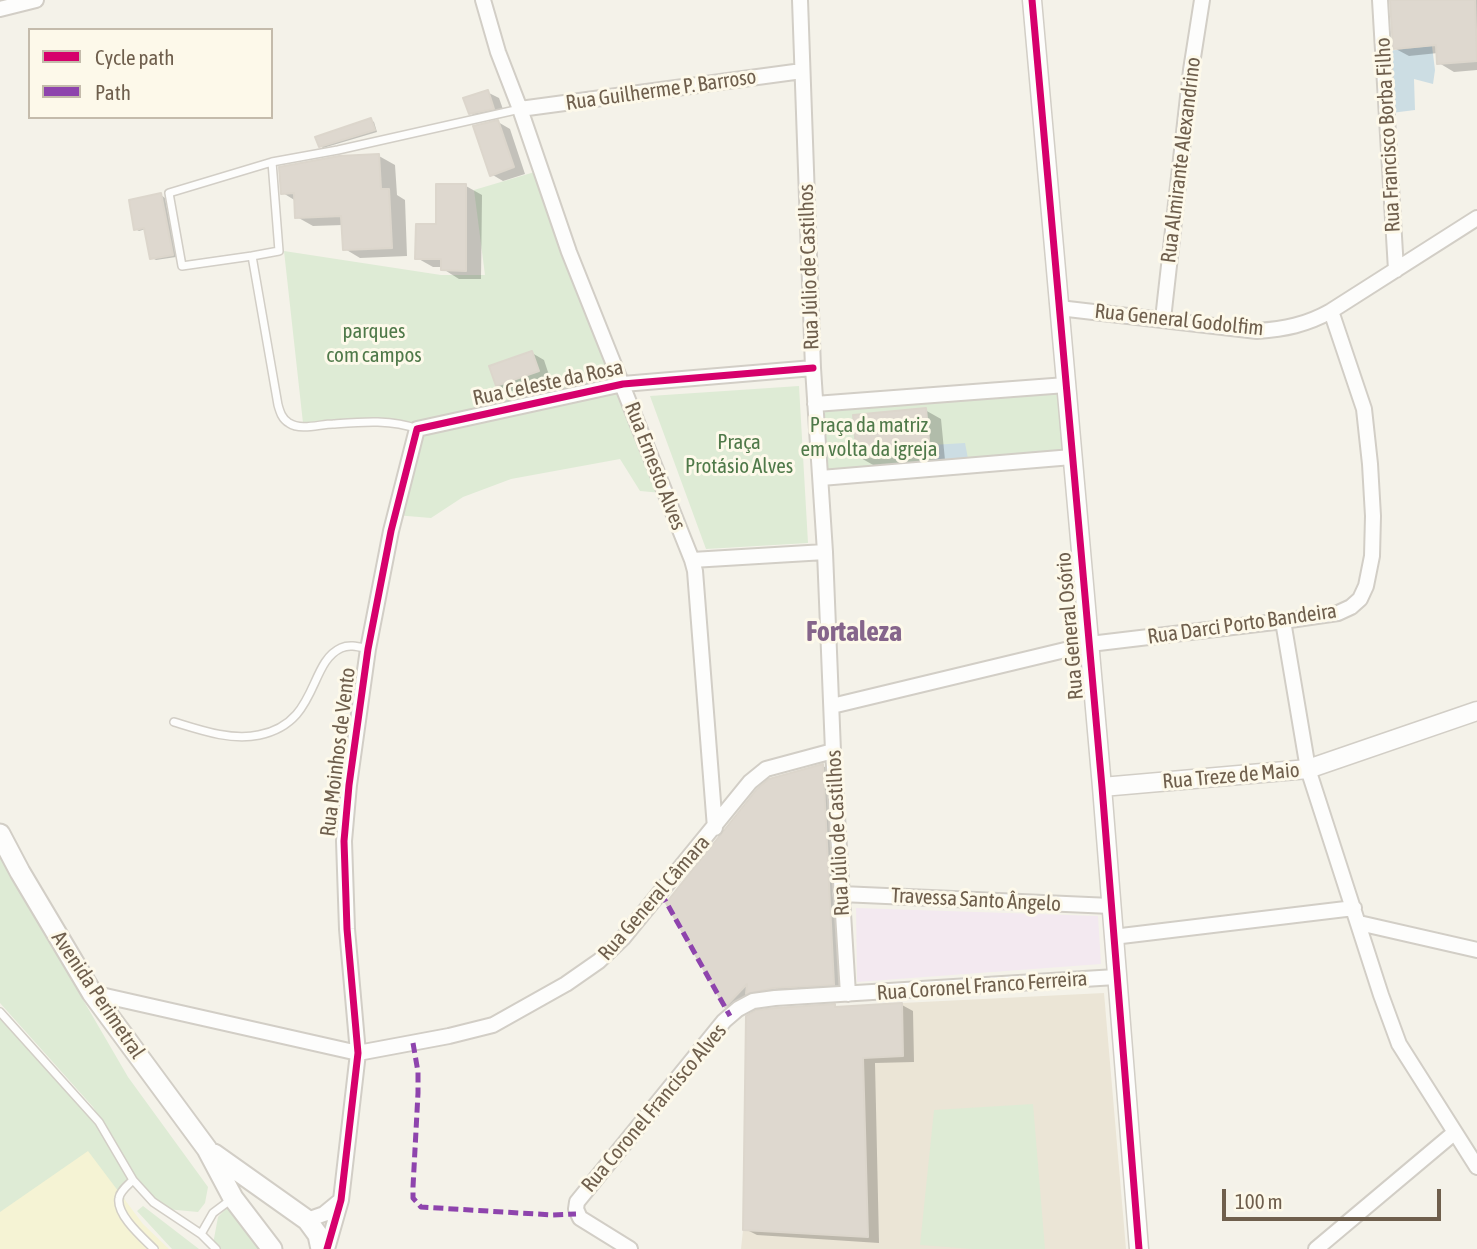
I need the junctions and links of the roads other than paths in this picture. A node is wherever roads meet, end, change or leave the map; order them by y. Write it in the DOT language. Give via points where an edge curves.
graph roads {
  1 [pos="36,0"];
  2 [pos="483,0"];
  3 [pos="800,0"];
  4 [pos="1032,0"];
  5 [pos="1202,0"];
  6 [pos="1380,0"];
  7 [pos="0,9"];
  8 [pos="802,71"];
  9 [pos="520,109"];
  10 [pos="272,162"];
  11 [pos="1477,218"];
  12 [pos="252,256"];
  13 [pos="1396,270"];
  14 [pos="1059,308"];
  15 [pos="1331,311"];
  16 [pos="1163,319"];
  17 [pos="813,368"];
  18 [pos="623,384"];
  19 [pos="1066,385"];
  20 [pos="815,404"];
  21 [pos="417,429"];
  22 [pos="1072,457"];
  23 [pos="821,478"];
  24 [pos="825,552"];
  25 [pos="692,560"];
  26 [pos="1283,621"];
  27 [pos="1090,644"];
  28 [pos="368,649"];
  29 [pos="832,706"];
  30 [pos="1477,711"];
  31 [pos="174,722"];
  32 [pos="833,751"];
  33 [pos="1308,769"];
  34 [pos="1102,787"];
  35 [pos="715,828"];
  36 [pos="0,834"];
  37 [pos="842,894"];
  38 [pos="1111,906"];
  39 [pos="1354,908"];
  40 [pos="1359,922"];
  41 [pos="1113,937"];
  42 [pos="1477,950"];
  43 [pos="1116,977"];
  44 [pos="92,993"];
  45 [pos="848,994"];
  46 [pos="0,1012"];
  47 [pos="358,1053"];
  48 [pos="1454,1133"];
  49 [pos="208,1149"];
  50 [pos="1477,1167"];
  51 [pos="133,1180"];
  52 [pos="259,1185"];
  53 [pos="233,1198"];
  54 [pos="341,1200"];
  55 [pos="307,1220"];
  56 [pos="201,1234"];
  57 [pos="154,1249"];
  58 [pos="216,1249"];
  59 [pos="272,1249"];
  60 [pos="321,1249"];
  61 [pos="327,1249"];
  62 [pos="630,1249"];
  63 [pos="1139,1249"];
  64 [pos="1316,1249"];
  1 -- 7 [label="street"];
  2 -- 9 [label="street, Rua Ernesto Alves"];
  3 -- 8 [label="street, Rua Júlio de Castilhos"];
  4 -- 14 [label="street, Rua General Osório"];
  5 -- 16 [label="street, Rua Almirante Alexandrino"];
  6 -- 13 [label="street, Rua Francisco Borba Filho"];
  8 -- 9 [label="street, Rua Guilherme P. Barroso"];
  8 -- 17 [label="street, Rua Júlio de Castilhos"];
  9 -- 10 [label="lane"];
  9 -- 18 [label="street, Rua Ernesto Alves" via="569,252"];
  10 -- 12 [label="lane" via="279,251"];
  10 -- 12 [label="lane" via="169,193 182,266"];
  11 -- 13 [label="street, Rua General Godolfim"];
  12 -- 21 [label="lane" via="282,417 291,425 302,426 404,424"];
  13 -- 15 [label="street, Rua General Godolfim"];
  14 -- 16 [label="street, Rua General Godolfim"];
  14 -- 19 [label="street, Rua General Osório"];
  15 -- 16 [label="street, Rua General Godolfim" via="1310,323 1257,331"];
  15 -- 26 [label="street, Rua Darci Porto Bandeira" via="1364,409 1372,556 1366,586 1351,607"];
  17 -- 18 [label="street, Rua Celeste da Rosa"];
  17 -- 20 [label="street, Rua Júlio de Castilhos"];
  18 -- 21 [label="street, Rua Celeste da Rosa"];
  18 -- 25 [label="street, Rua Ernesto Alves"];
  19 -- 20 [label="street"];
  19 -- 22 [label="street, Rua General Osório"];
  20 -- 23 [label="street, Rua Júlio de Castilhos"];
  21 -- 28 [label="street, Rua Moinhos de Vento"];
  22 -- 23 [label="street"];
  22 -- 27 [label="street, Rua General Osório"];
  23 -- 24 [label="street, Rua Júlio de Castilhos"];
  24 -- 25 [label="street"];
  24 -- 29 [label="street, Rua Júlio de Castilhos"];
  25 -- 35 [label="street, Rua Ernesto Alves"];
  26 -- 27 [label="street, Rua Darci Porto Bandeira"];
  26 -- 33 [label="street"];
  27 -- 29 [label="street, Rua Darci Porto Bandeira"];
  27 -- 34 [label="street, Rua General Osório"];
  28 -- 31 [label="lane" via="352,645 334,652 301,710 274,731 238,737"];
  28 -- 47 [label="street, Rua Moinhos de Vento" via="344,841"];
  29 -- 32 [label="street, Rua Júlio de Castilhos"];
  30 -- 33 [label="street, Rua Treze de Maio"];
  32 -- 35 [label="street, Rua General Câmara" via="766,769 750,782"];
  32 -- 37 [label="street, Rua Júlio de Castilhos"];
  33 -- 34 [label="street, Rua Treze de Maio"];
  33 -- 39 [label="street"];
  34 -- 38 [label="street, Rua General Osório"];
  35 -- 47 [label="street, Rua General Câmara" via="623,938 566,984 493,1024"];
  36 -- 44 [label="main road, Avenida Perimetral"];
  37 -- 38 [label="street, Travessa Santo Ângelo"];
  37 -- 45 [label="street, Rua Júlio de Castilhos"];
  38 -- 41 [label="street, Rua General Osório"];
  39 -- 40 [label="street"];
  39 -- 41 [label="street"];
  40 -- 42 [label="street"];
  40 -- 48 [label="street" via="1399,1044"];
  41 -- 43 [label="street, Rua General Osório"];
  43 -- 45 [label="street, Rua Coronel Franco Ferreira"];
  43 -- 63 [label="street, Rua General Osório"];
  44 -- 47 [label="street, Rua General Câmara"];
  44 -- 49 [label="main road, Avenida Perimetral"];
  45 -- 62 [label="street, Rua Coronel Francisco Alves" via="753,1001 711,1035 579,1198 576,1214"];
  46 -- 51 [label="lane" via="99,1122"];
  47 -- 54 [label="street, Rua Moinhos de Vento"];
  48 -- 50 [label="street"];
  48 -- 64 [label="street"];
  49 -- 52 [label="main road, Avenida Perimetral"];
  49 -- 53 [label="main road, Avenida Perimetral"];
  51 -- 56 [label="lane" via="153,1202"];
  51 -- 57 [label="lane" via="119,1198 121,1211"];
  52 -- 53 [label="main road" via="241,1188"];
  52 -- 55 [label="main road, Avenida Perimetral"];
  53 -- 56 [label="lane" via="213,1213"];
  53 -- 59 [label="main road, Avenida Perimetral"];
  54 -- 55 [label="street"];
  54 -- 61 [label="street, Rua Moinhos de Vento"];
  55 -- 60 [label="main road, Avenida Perimetral"];
  56 -- 58 [label="lane"];
}
